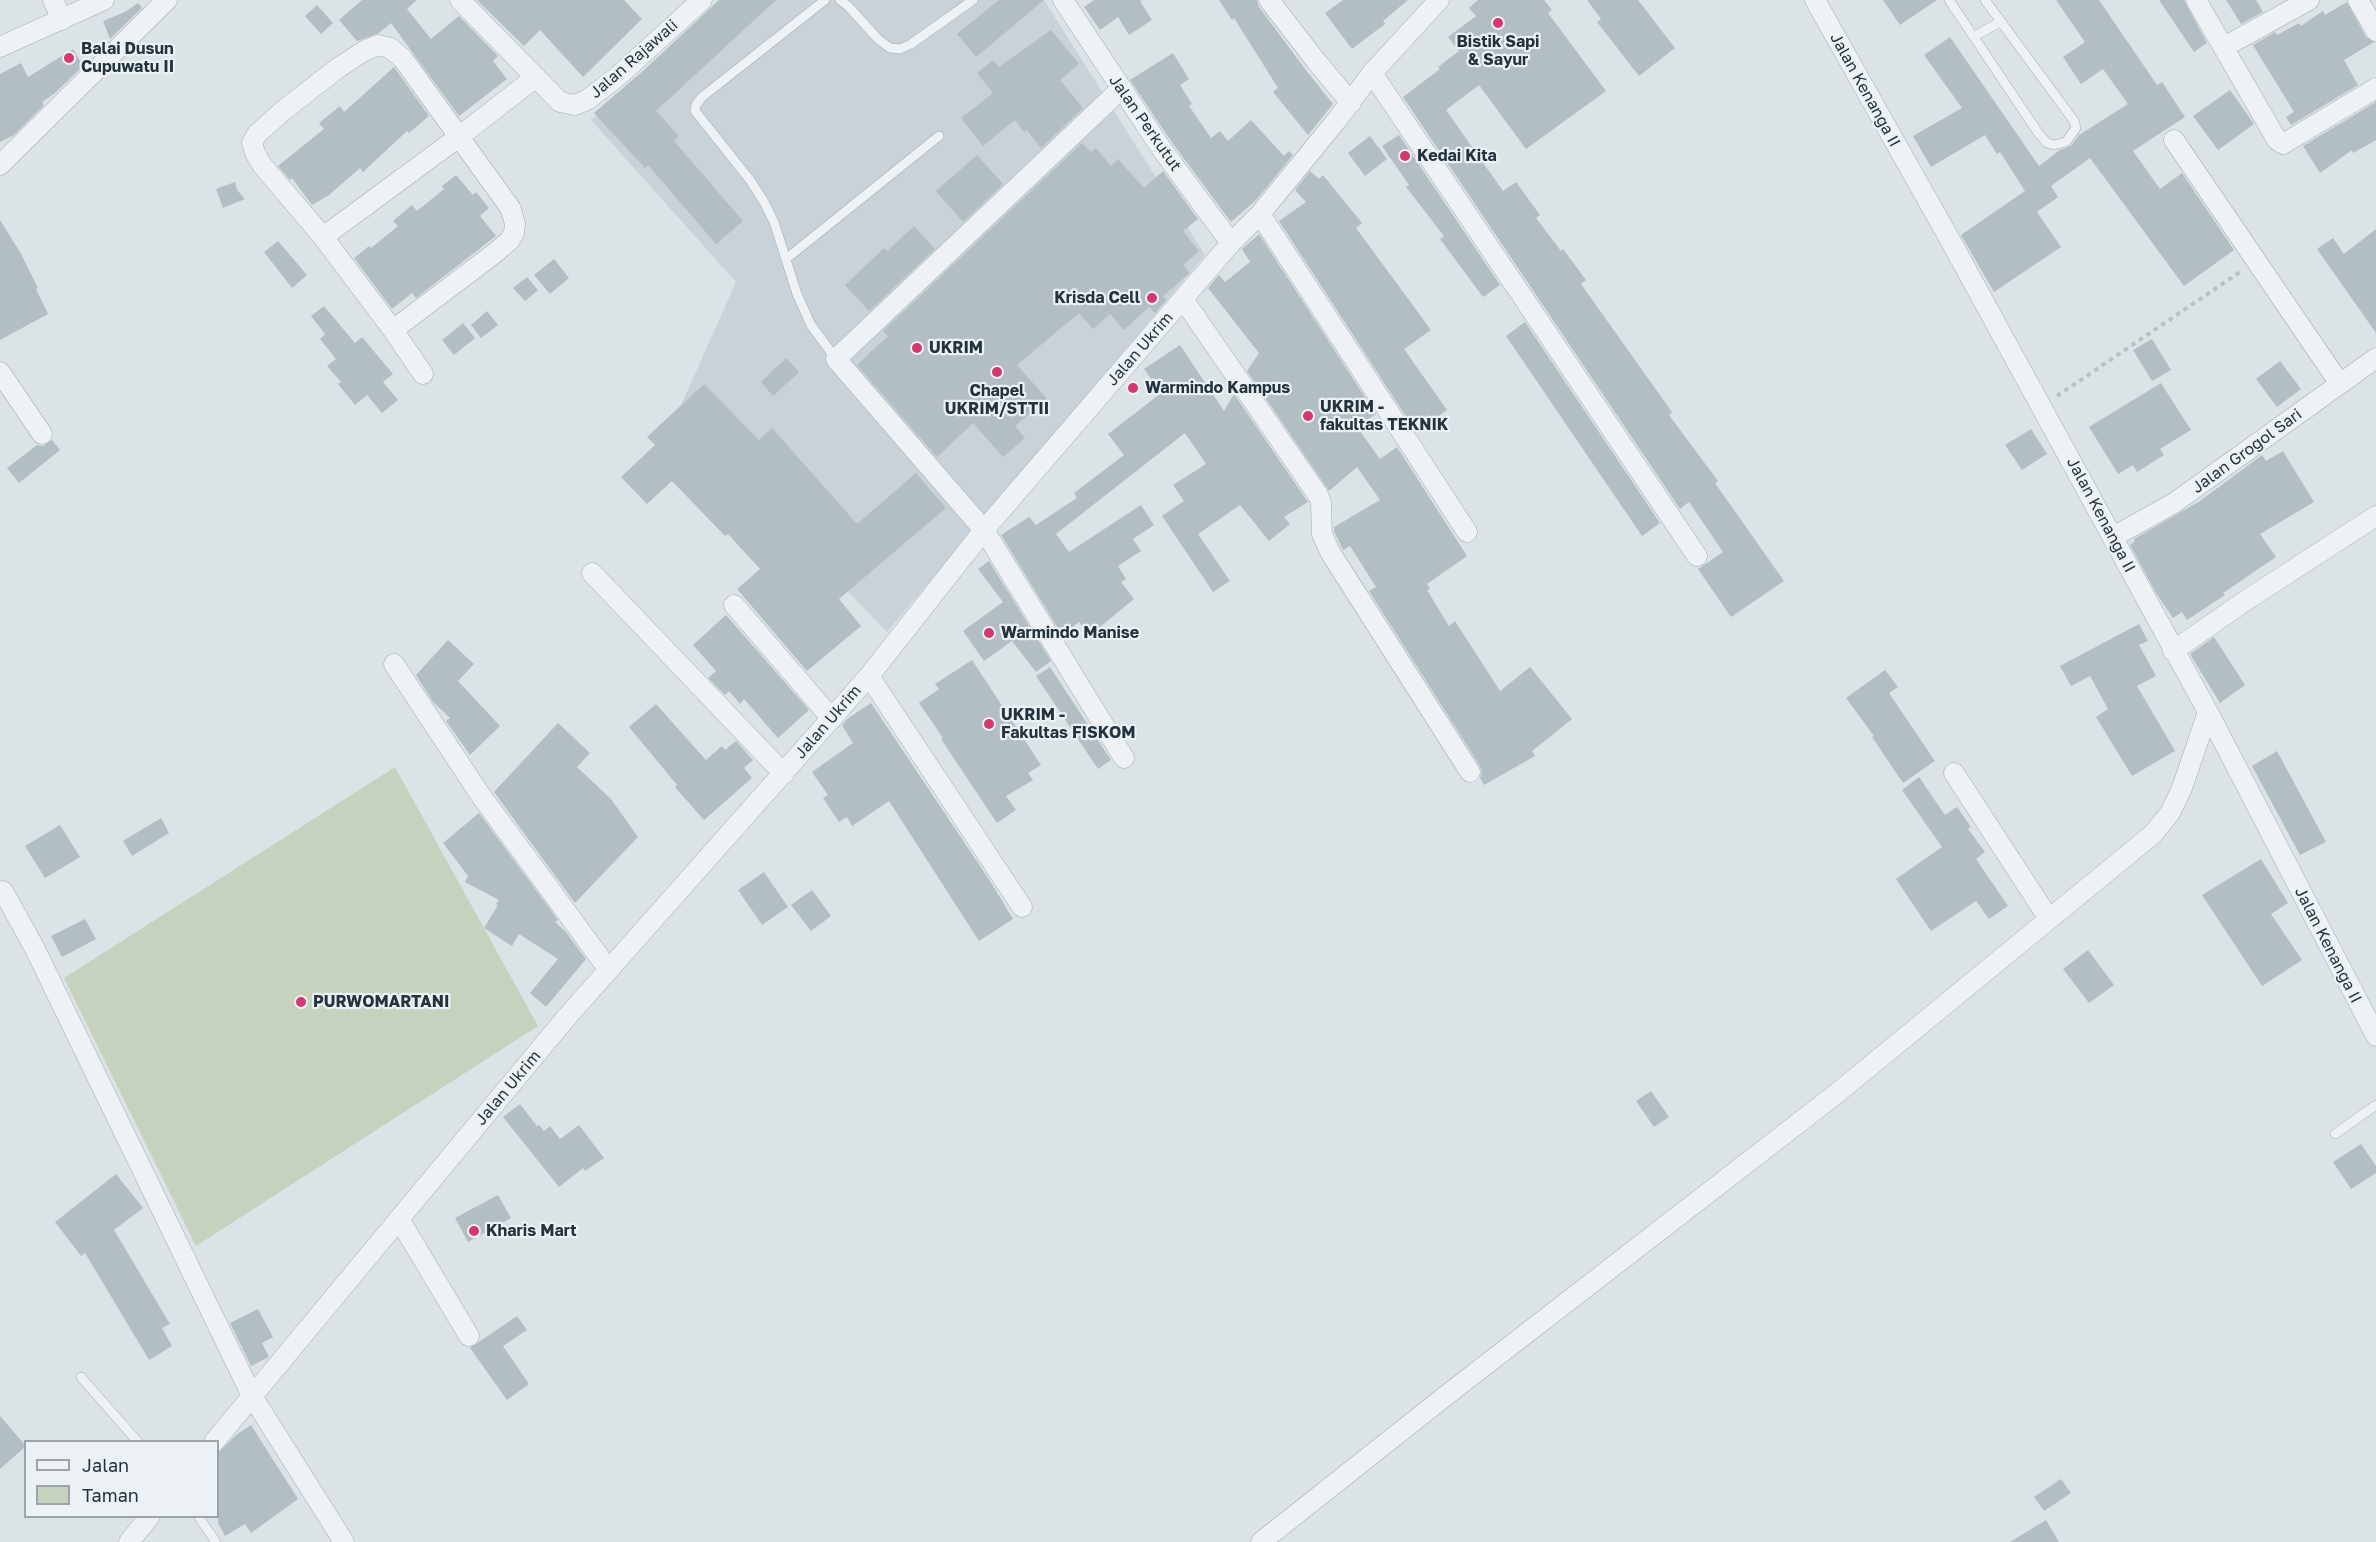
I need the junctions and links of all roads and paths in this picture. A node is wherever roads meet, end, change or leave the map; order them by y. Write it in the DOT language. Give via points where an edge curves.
graph roads {
  1 [pos="53,0"];
  2 [pos="104,0"];
  3 [pos="167,0"];
  4 [pos="460,0"];
  5 [pos="702,0"];
  6 [pos="825,0"];
  7 [pos="840,0"];
  8 [pos="973,0"];
  9 [pos="1063,0"];
  10 [pos="1269,0"];
  11 [pos="1439,0"];
  12 [pos="1815,0"];
  13 [pos="1949,0"];
  14 [pos="1985,0"];
  15 [pos="2196,0"];
  16 [pos="2309,0"];
  17 [pos="2358,0"];
  18 [pos="62,20"];
  19 [pos="2000,22"];
  20 [pos="2376,31"];
  21 [pos="1975,36"];
  22 [pos="0,47"];
  23 [pos="2224,47"];
  24 [pos="1372,74"];
  25 [pos="536,77"];
  26 [pos="2376,88"];
  27 [pos="1121,89"];
  28 [pos="1351,103"];
  29 [pos="460,136"];
  30 [pos="939,136"];
  31 [pos="2174,140"];
  32 [pos="0,165"];
  33 [pos="1260,214"];
  34 [pos="323,237"];
  35 [pos="1231,243"];
  36 [pos="786,258"];
  37 [pos="2255,262"];
  38 [pos="1183,299"];
  39 [pos="393,330"];
  40 [pos="2376,358"];
  41 [pos="836,359"];
  42 [pos="0,372"];
  43 [pos="423,374"];
  44 [pos="2340,384"];
  45 [pos="2042,407"];
  46 [pos="42,434"];
  47 [pos="2376,516"];
  48 [pos="984,530"];
  49 [pos="1467,532"];
  50 [pos="2113,537"];
  51 [pos="1697,556"];
  52 [pos="592,573"];
  53 [pos="734,605"];
  54 [pos="2173,651"];
  55 [pos="394,664"];
  56 [pos="869,676"];
  57 [pos="2208,712"];
  58 [pos="832,719"];
  59 [pos="1124,758"];
  60 [pos="1470,772"];
  61 [pos="1954,773"];
  62 [pos="784,774"];
  63 [pos="3,891"];
  64 [pos="1022,907"];
  65 [pos="2049,919"];
  66 [pos="609,970"];
  67 [pos="2376,1036"];
  68 [pos="2376,1105"];
  69 [pos="2335,1134"];
  70 [pos="399,1219"];
  71 [pos="469,1336"];
  72 [pos="81,1377"];
  73 [pos="252,1396"];
  74 [pos="136,1440"];
  75 [pos="216,1440"];
  76 [pos="148,1518"];
  77 [pos="199,1518"];
  78 [pos="129,1542"];
  79 [pos="216,1542"];
  80 [pos="344,1542"];
  81 [pos="1261,1542"];
  1 -- 18 [label="street"];
  2 -- 18 [label="street"];
  3 -- 32 [label="street"];
  4 -- 25 [label="street, Jalan Rajawali"];
  5 -- 25 [label="street, Jalan Rajawali" via="587,100 575,105 560,102"];
  6 -- 36 [label="lane" via="702,97 695,111 750,180 774,222"];
  7 -- 8 [label="lane" via="878,39 890,48 900,49"];
  9 -- 27 [label="street, Jalan Perkutut"];
  10 -- 28 [label="street"];
  11 -- 24 [label="street, Jalan Ukrim"];
  12 -- 45 [label="street, Jalan Kenanga II"];
  13 -- 21 [label="lane"];
  14 -- 19 [label="lane"];
  15 -- 23 [label="street"];
  16 -- 23 [label="street"];
  17 -- 20 [label="street"];
  18 -- 22 [label="street"];
  19 -- 21 [label="lane"];
  19 -- 21 [label="lane" via="2074,121 2076,128 2066,142 2047,143"];
  23 -- 26 [label="street" via="2277,140 2283,144"];
  24 -- 28 [label="street, Jalan Ukrim"];
  24 -- 51 [label="street"];
  25 -- 29 [label="street"];
  27 -- 35 [label="street, Jalan Perkutut"];
  27 -- 41 [label="street"];
  28 -- 33 [label="street, Jalan Ukrim"];
  29 -- 34 [label="street"];
  29 -- 34 [label="street" via="403,59 390,48 378,45 338,68 284,110 252,143 262,165"];
  29 -- 39 [label="street" via="511,209 514,233 495,253"];
  30 -- 36 [label="lane"];
  31 -- 37 [label="street"];
  33 -- 35 [label="street, Jalan Ukrim"];
  33 -- 49 [label="street"];
  34 -- 39 [label="street"];
  35 -- 38 [label="street, Jalan Ukrim"];
  36 -- 41 [label="lane" via="811,325"];
  37 -- 44 [label="street"];
  37 -- 45 [label="path"];
  38 -- 48 [label="street, Jalan Ukrim"];
  38 -- 60 [label="street" via="1318,495 1322,534 1330,552"];
  39 -- 43 [label="street"];
  40 -- 44 [label="street, Jalan Grogol Sari"];
  41 -- 48 [label="street"];
  42 -- 46 [label="street"];
  44 -- 50 [label="street, Jalan Grogol Sari" via="2174,503"];
  45 -- 50 [label="street, Jalan Kenanga II"];
  47 -- 54 [label="street"];
  48 -- 56 [label="street, Jalan Ukrim"];
  48 -- 59 [label="street"];
  50 -- 54 [label="street, Jalan Kenanga II"];
  52 -- 62 [label="street"];
  53 -- 58 [label="street"];
  54 -- 57 [label="street, Jalan Kenanga II"];
  55 -- 66 [label="street" via="486,802"];
  56 -- 58 [label="street, Jalan Ukrim"];
  56 -- 64 [label="street"];
  57 -- 65 [label="street" via="2170,813 2153,834"];
  57 -- 67 [label="street, Jalan Kenanga II"];
  58 -- 62 [label="street, Jalan Ukrim"];
  61 -- 65 [label="street"];
  62 -- 66 [label="street, Jalan Ukrim"];
  63 -- 73 [label="street" via="45,968"];
  65 -- 81 [label="street" via="1836,1094"];
  66 -- 70 [label="street, Jalan Ukrim"];
  68 -- 69 [label="lane"];
  70 -- 71 [label="street"];
  70 -- 73 [label="street, Jalan Ukrim"];
  72 -- 74 [label="lane"];
  73 -- 75 [label="street, Jalan Ukrim"];
  73 -- 80 [label="street"];
  76 -- 78 [label="street"];
  77 -- 79 [label="lane"];
}
